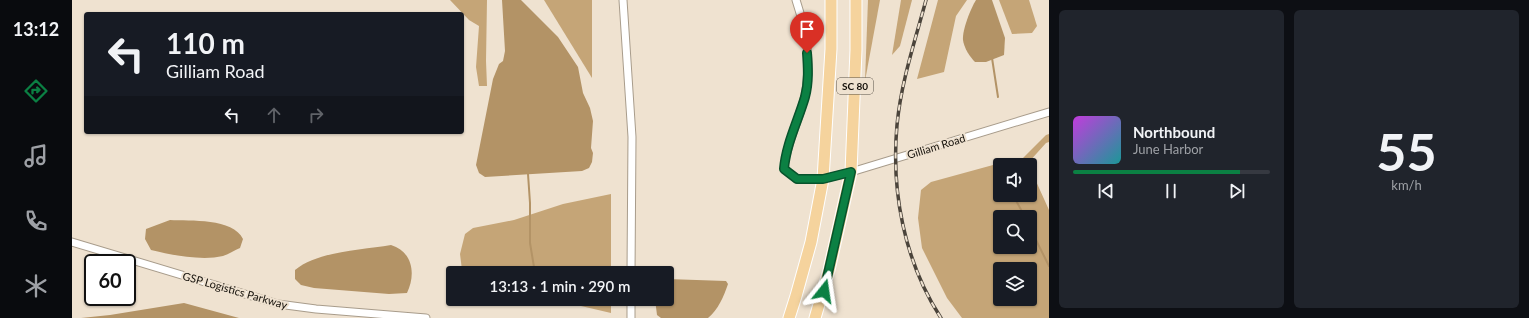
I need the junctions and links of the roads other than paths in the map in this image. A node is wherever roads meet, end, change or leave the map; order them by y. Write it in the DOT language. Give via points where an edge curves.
graph roads {
  1 [pos="623,0"];
  2 [pos="796,0"];
  3 [pos="831,0"];
  4 [pos="856,0"];
  5 [pos="1049,112"];
  6 [pos="851,172"];
  7 [pos="823,179"];
  8 [pos="72,242"];
  9 [pos="631,266"];
  10 [pos="631,306"];
  11 [pos="426,318"];
  12 [pos="631,318"];
  13 [pos="788,318"];
  14 [pos="815,318"];
  1 -- 9 [label="street" via="632,137"];
  2 -- 7 [label="street, Gilliam Road" via="805,33 808,77 805,96 785,156 784,169 797,179"];
  3 -- 7 [label="main road, SC 80" via="831,49"];
  4 -- 6 [label="main road, SC 80"];
  5 -- 6 [label="street, Gilliam Road"];
  6 -- 7 [label="street, Gilliam Road"];
  6 -- 14 [label="main road, SC 80" via="829,270"];
  7 -- 13 [label="main road, SC 80" via="811,242"];
  8 -- 11 [label="street, GSP Logistics Parkway" via="278,304 316,310"];
  10 -- 12 [label="street"];
}
